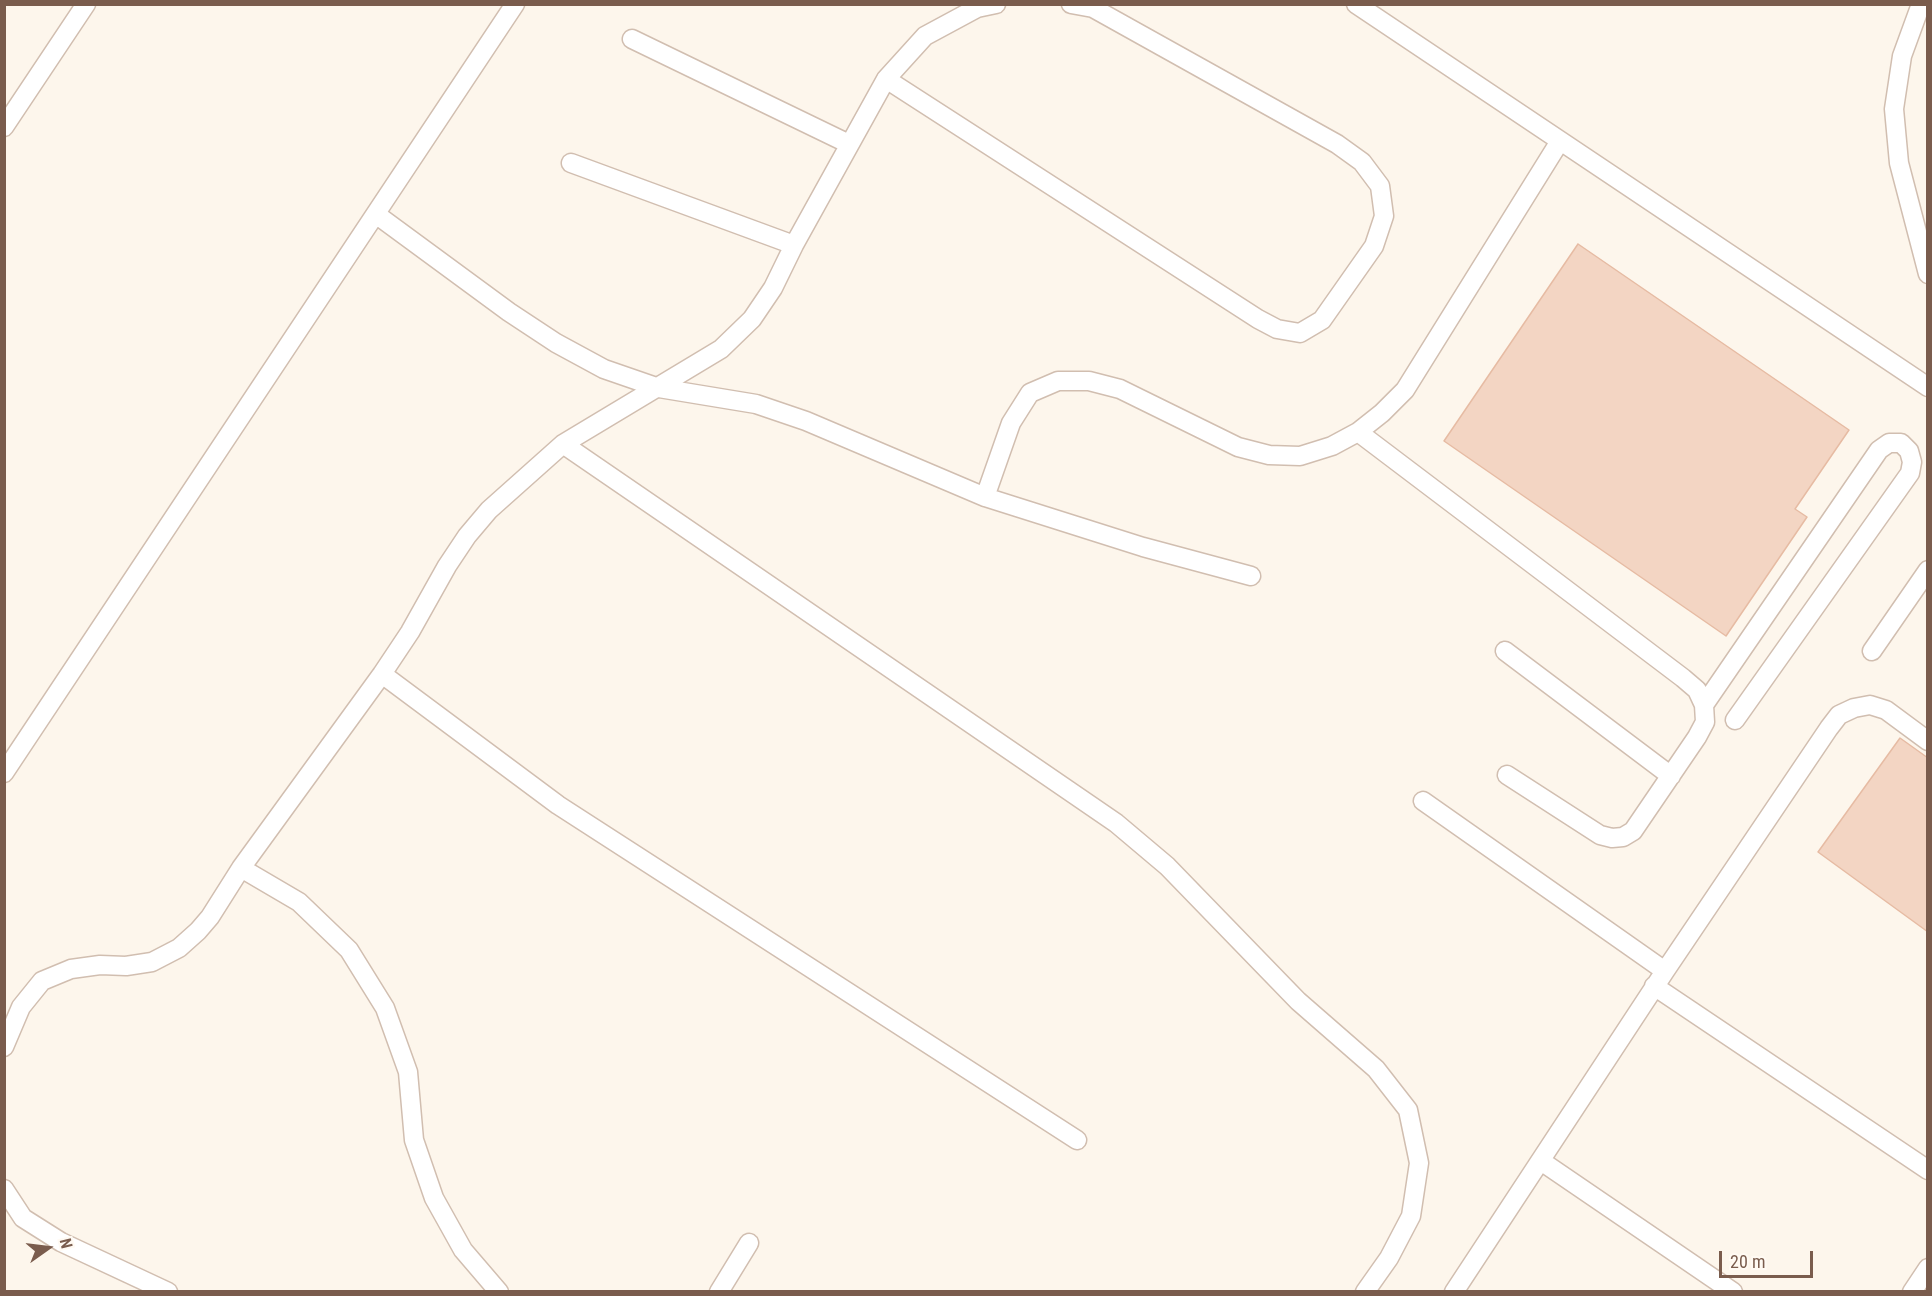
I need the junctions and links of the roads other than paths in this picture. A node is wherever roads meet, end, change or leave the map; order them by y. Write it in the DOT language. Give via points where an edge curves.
graph roads {
  1 [pos="87,4"];
  2 [pos="515,4"];
  3 [pos="996,4"];
  4 [pos="1071,4"];
  5 [pos="1356,4"];
  6 [pos="1921,4"];
  7 [pos="632,39"];
  8 [pos="886,80"];
  9 [pos="4,127"];
  10 [pos="1560,141"];
  11 [pos="849,144"];
  12 [pos="571,163"];
  13 [pos="377,215"];
  14 [pos="794,245"];
  15 [pos="1928,273"];
  16 [pos="1928,387"];
  17 [pos="659,388"];
  18 [pos="1358,432"];
  19 [pos="563,444"];
  20 [pos="985,497"];
  21 [pos="1928,570"];
  22 [pos="1251,576"];
  23 [pos="1505,651"];
  24 [pos="1872,651"];
  25 [pos="382,674"];
  26 [pos="1704,705"];
  27 [pos="1735,720"];
  28 [pos="1928,741"];
  29 [pos="4,773"];
  30 [pos="1507,775"];
  31 [pos="1671,776"];
  32 [pos="1423,801"];
  33 [pos="241,867"];
  34 [pos="1665,971"];
  35 [pos="1654,986"];
  36 [pos="4,1047"];
  37 [pos="1077,1140"];
  38 [pos="1541,1161"];
  39 [pos="1928,1170"];
  40 [pos="4,1189"];
  41 [pos="748,1243"];
  42 [pos="1928,1268"];
  43 [pos="168,1292"];
  44 [pos="499,1292"];
  45 [pos="719,1292"];
  46 [pos="1365,1292"];
  47 [pos="1454,1292"];
  48 [pos="1732,1292"];
  49 [pos="1912,1292"];
  1 -- 9 [label="lane"];
  2 -- 13 [label="lane"];
  3 -- 8 [label="lane" via="977,8 925,36"];
  4 -- 8 [label="lane" via="1093,8 1337,144 1362,162 1380,186 1384,216 1374,246 1322,320 1300,333 1277,329 1258,319"];
  5 -- 10 [label="lane"];
  6 -- 15 [label="lane" via="1902,56 1894,109 1899,163"];
  7 -- 11 [label="lane"];
  8 -- 11 [label="lane"];
  10 -- 16 [label="lane"];
  10 -- 18 [label="lane" via="1406,390"];
  11 -- 14 [label="lane"];
  12 -- 14 [label="lane"];
  13 -- 17 [label="lane" via="556,343 604,369"];
  13 -- 29 [label="lane"];
  14 -- 17 [label="lane" via="752,319 721,349"];
  17 -- 19 [label="lane"];
  17 -- 20 [label="lane" via="756,404 786,414"];
  18 -- 20 [label="lane" via="1300,456 1269,455 1239,447 1120,389 1089,381 1058,381 1030,393 1011,423"];
  18 -- 26 [label="lane" via="1683,678 1697,690"];
  19 -- 25 [label="lane" via="489,510 468,536"];
  19 -- 46 [label="lane" via="1116,823 1167,866 1298,1001 1376,1069 1408,1110 1419,1163 1411,1216"];
  20 -- 22 [label="lane"];
  21 -- 24 [label="lane"];
  23 -- 31 [label="lane"];
  25 -- 33 [label="lane"];
  25 -- 37 [label="lane" via="558,805"];
  26 -- 27 [label="lane" via="1879,450 1889,443 1901,443 1909,451 1910,473"];
  26 -- 31 [label="lane" via="1704,722"];
  28 -- 34 [label="lane" via="1886,711 1870,705 1839,716"];
  30 -- 31 [label="lane" via="1600,835 1612,838 1634,831"];
  32 -- 34 [label="lane"];
  33 -- 36 [label="lane" via="210,917 179,948 152,962 71,969 42,981 21,1007"];
  33 -- 44 [label="lane" via="300,902 349,950 385,1008 408,1072 414,1140 434,1198 463,1250"];
  34 -- 35 [label="lane"];
  35 -- 38 [label="lane"];
  35 -- 39 [label="lane"];
  38 -- 47 [label="lane"];
  38 -- 48 [label="lane"];
  40 -- 43 [label="lane" via="23,1218 61,1242"];
  41 -- 45 [label="lane"];
  42 -- 49 [label="lane"];
}
